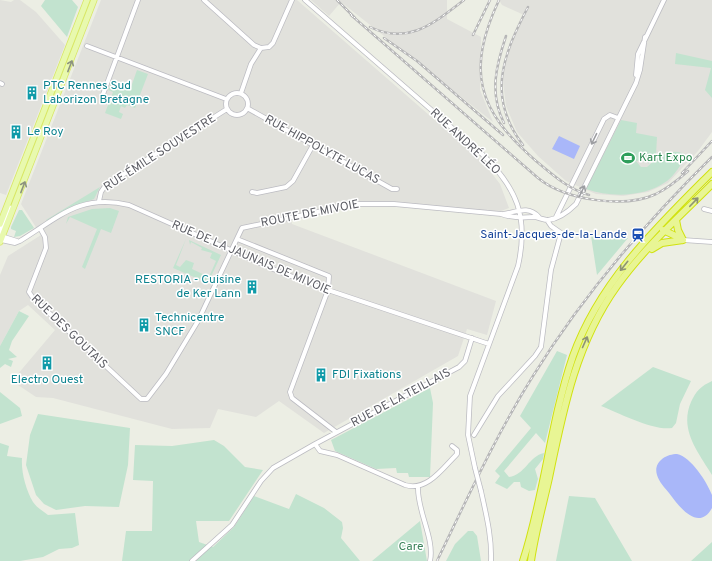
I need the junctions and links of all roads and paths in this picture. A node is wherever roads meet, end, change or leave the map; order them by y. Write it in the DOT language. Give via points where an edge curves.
graph roads {
  1 [pos="87,0"];
  2 [pos="94,0"];
  3 [pos="138,0"];
  4 [pos="204,0"];
  5 [pos="292,0"];
  6 [pos="305,0"];
  7 [pos="664,0"];
  8 [pos="87,46"];
  9 [pos="261,48"];
  10 [pos="117,57"];
  11 [pos="241,93"];
  12 [pos="102,97"];
  13 [pos="226,99"];
  14 [pos="247,108"];
  15 [pos="227,109"];
  16 [pos="618,118"];
  17 [pos="313,144"];
  18 [pos="712,172"];
  19 [pos="712,184"];
  20 [pos="397,189"];
  21 [pos="252,192"];
  22 [pos="12,195"];
  23 [pos="99,201"];
  24 [pos="704,209"];
  25 [pos="519,210"];
  26 [pos="712,211"];
  27 [pos="501,214"];
  28 [pos="539,217"];
  29 [pos="556,217"];
  30 [pos="521,218"];
  31 [pos="547,220"];
  32 [pos="676,220"];
  33 [pos="0,224"];
  34 [pos="40,228"];
  35 [pos="664,232"];
  36 [pos="649,236"];
  37 [pos="0,238"];
  38 [pos="237,239"];
  39 [pos="680,240"];
  40 [pos="712,242"];
  41 [pos="232,252"];
  42 [pos="328,290"];
  43 [pos="603,307"];
  44 [pos="472,338"];
  45 [pos="489,344"];
  46 [pos="144,400"];
  47 [pos="336,432"];
  48 [pos="474,435"];
  49 [pos="315,444"];
  50 [pos="452,446"];
  51 [pos="418,487"];
  52 [pos="192,561"];
  53 [pos="430,561"];
  54 [pos="491,561"];
  55 [pos="523,561"];
  56 [pos="531,561"];
  1 -- 22 [label="main road"];
  37 -- 2 [label="main road, one-way"];
  3 -- 10 [label="street"];
  4 -- 9 [label="street" via="254,45"];
  5 -- 9 [label="street" via="273,43 269,47"];
  6 -- 25 [label="street, RUE ANDRÉ LÉO" via="495,167 511,188"];
  7 -- 16 [label="street" via="637,56 636,83"];
  8 -- 10 [label="street"];
  9 -- 11 [label="street" via="251,64"];
  10 -- 12 [label="street"];
  10 -- 13 [label="street"];
  11 -- 13 [label="street" via="233,93"];
  11 -- 14 [label="street" via="247,99"];
  13 -- 15 [label="street"];
  14 -- 15 [label="street" via="245,112 237,115"];
  14 -- 17 [label="street, RUE HIPPOLYTE LUCAS"];
  15 -- 23 [label="street, RUE ÉMILE SOUVESTRE" via="105,186"];
  29 -- 16 [label="street, one-way" via="576,204"];
  16 -- 29 [label="street, one-way" via="610,115 604,119"];
  17 -- 20 [label="street, RUE HIPPOLYTE LUCAS" via="392,189"];
  17 -- 21 [label="street" via="293,181 286,187"];
  18 -- 35 [label="highway" via="666,222"];
  18 -- 36 [label="highway"];
  32 -- 19 [label="highway, one-way"];
  22 -- 33 [label="main road"];
  22 -- 37 [label="street"];
  23 -- 34 [label="street, RUE DE LA JAUNAIS DE MIVOIE" via="76,206"];
  23 -- 41 [label="street, RUE DE LA JAUNAIS DE MIVOIE" via="130,206"];
  24 -- 26 [label="street"];
  25 -- 27 [label="street, ROUTE DE MIVOIE"];
  25 -- 28 [label="street" via="533,212"];
  25 -- 30 [label="street, RUE ANDRÉ LÉO"];
  27 -- 30 [label="street, ROUTE DE MIVOIE"];
  27 -- 38 [label="street, ROUTE DE MIVOIE" via="394,204 355,204 244,226"];
  28 -- 30 [label="street, ROUTE DE MIVOIE"];
  28 -- 31 [label="street"];
  29 -- 31 [label="street"];
  30 -- 45 [label="street, RUE ANDRÉ LÉO" via="522,247 518,266"];
  31 -- 48 [label="street" via="561,233 551,270 541,347 498,396"];
  32 -- 35 [label="highway"];
  32 -- 39 [label="highway"];
  34 -- 37 [label="street, RUE DE LA JAUNAIS DE MIVOIE" via="15,243"];
  34 -- 46 [label="street, RUE DES GOUTAIS" via="46,242 29,292 106,368"];
  35 -- 36 [label="highway"];
  35 -- 39 [label="highway"];
  35 -- 43 [label="highway" via="626,274"];
  36 -- 55 [label="highway, one-way" via="604,294 576,349 562,395"];
  38 -- 41 [label="street, ROUTE DE MIVOIE"];
  38 -- 42 [label="street" via="330,276"];
  39 -- 40 [label="street"];
  39 -- 43 [label="highway" via="662,243 652,249"];
  41 -- 42 [label="street, RUE DE LA JAUNAIS DE MIVOIE"];
  41 -- 46 [label="street, ROUTE DE MIVOIE" via="191,333 150,397"];
  42 -- 44 [label="street, RUE DE LA JAUNAIS DE MIVOIE"];
  42 -- 47 [label="street" via="290,394"];
  56 -- 43 [label="highway, one-way" via="570,383 585,342"];
  44 -- 45 [label="street, RUE DE LA JAUNAIS DE MIVOIE"];
  44 -- 47 [label="street, RUE DE LA TEILLAIS" via="465,361 459,367"];
  45 -- 54 [label="street, RUE ANDRÉ LÉO, bridge" via="474,382 468,408 468,435 488,522 492,547"];
  47 -- 49 [label="street, RUE DE LA TEILLAIS"];
  49 -- 51 [label="street" via="320,451 341,456 405,485"];
  49 -- 52 [label="street, RUE DE LA TEILLAIS" via="273,468 260,481 232,524"];
  50 -- 51 [label="street" via="457,450 457,454 427,483"];
  51 -- 53 [label="street" via="418,499 431,552"];
}
